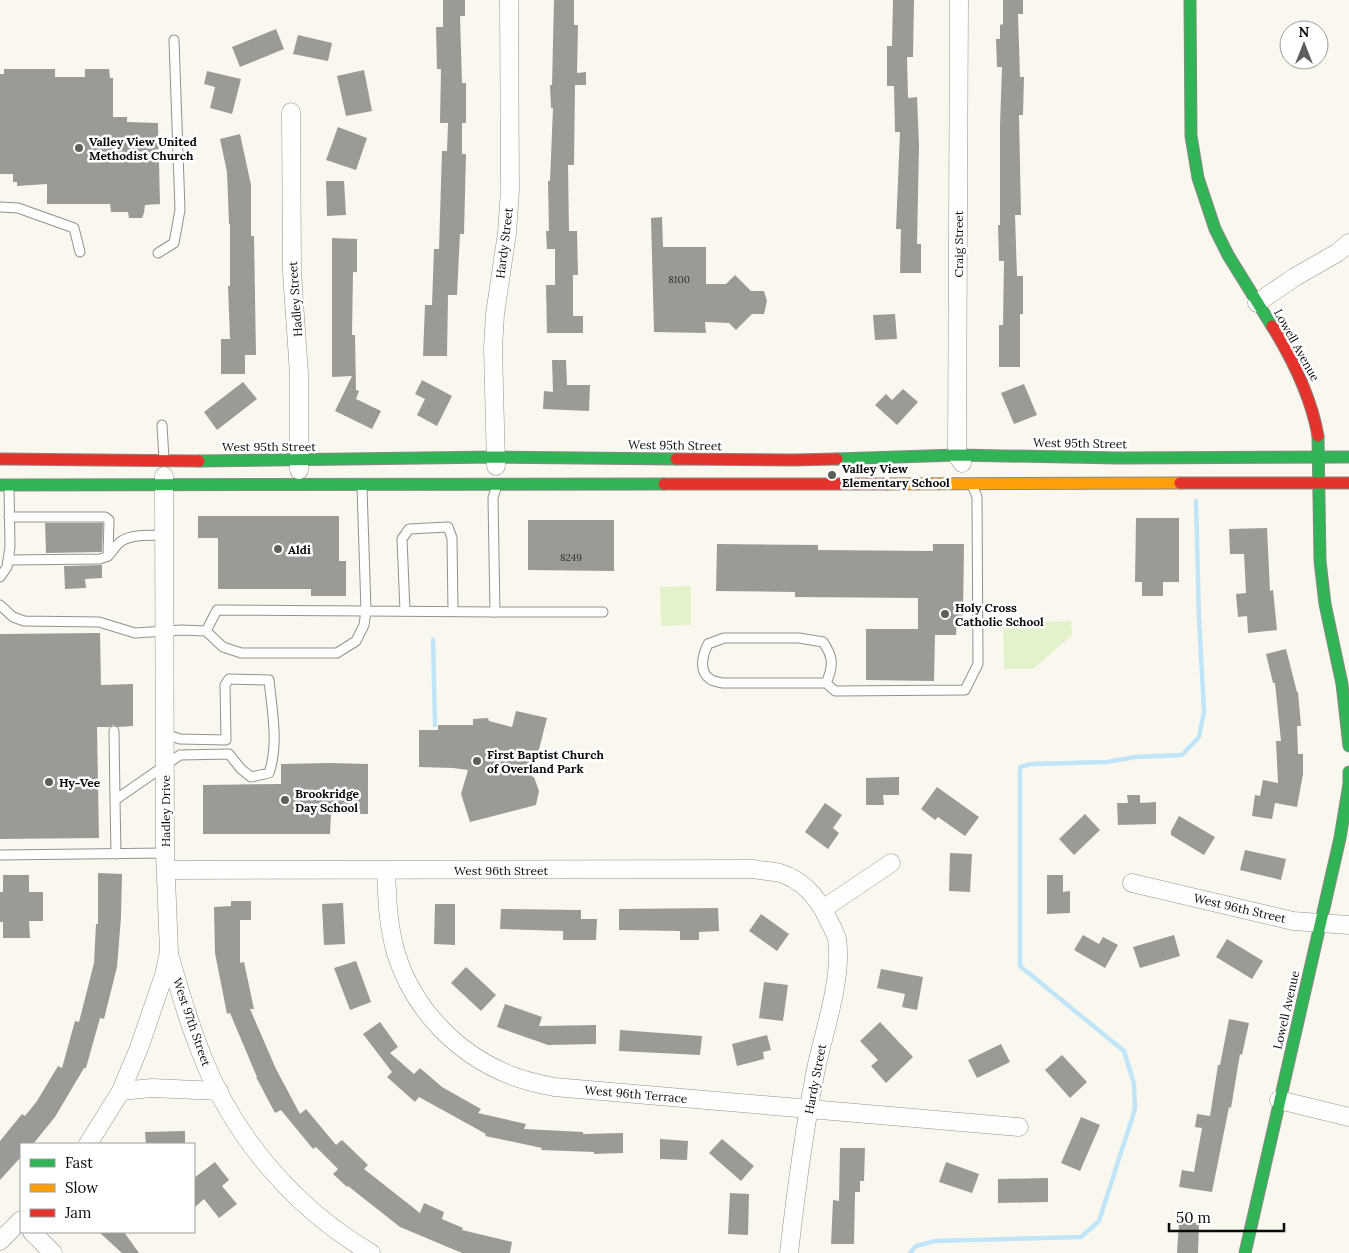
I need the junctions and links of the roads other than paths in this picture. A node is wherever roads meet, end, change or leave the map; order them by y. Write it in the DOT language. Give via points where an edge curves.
graph roads {
  1 [pos="509,0"];
  2 [pos="959,0"];
  3 [pos="1190,0"];
  4 [pos="174,40"];
  5 [pos="291,112"];
  6 [pos="1,207"];
  7 [pos="1349,243"];
  8 [pos="80,252"];
  9 [pos="158,253"];
  10 [pos="1257,303"];
  11 [pos="162,424"];
  12 [pos="957,454"];
  13 [pos="496,457"];
  14 [pos="1318,457"];
  15 [pos="1349,457"];
  16 [pos="0,459"];
  17 [pos="299,460"];
  18 [pos="164,461"];
  19 [pos="1090,470"];
  20 [pos="361,472"];
  21 [pos="1319,483"];
  22 [pos="1349,483"];
  23 [pos="164,484"];
  24 [pos="972,484"];
  25 [pos="4,485"];
  26 [pos="299,485"];
  27 [pos="497,485"];
  28 [pos="9,517"];
  29 [pos="164,536"];
  30 [pos="108,556"];
  31 [pos="8,560"];
  32 [pos="0,577"];
  33 [pos="0,605"];
  34 [pos="366,611"];
  35 [pos="405,611"];
  36 [pos="454,611"];
  37 [pos="495,612"];
  38 [pos="603,612"];
  39 [pos="206,631"];
  40 [pos="165,632"];
  41 [pos="826,683"];
  42 [pos="1348,712"];
  43 [pos="114,731"];
  44 [pos="165,734"];
  45 [pos="1349,746"];
  46 [pos="165,766"];
  47 [pos="1349,772"];
  48 [pos="115,800"];
  49 [pos="116,854"];
  50 [pos="0,855"];
  51 [pos="166,862"];
  52 [pos="891,863"];
  53 [pos="386,870"];
  54 [pos="1132,883"];
  55 [pos="823,908"];
  56 [pos="1321,923"];
  57 [pos="1349,925"];
  58 [pos="169,952"];
  59 [pos="120,1091"];
  60 [pos="219,1091"];
  61 [pos="1279,1100"];
  62 [pos="809,1109"];
  63 [pos="1349,1117"];
  64 [pos="1019,1127"];
  65 [pos="89,1143"];
  66 [pos="20,1222"];
  67 [pos="33,1233"];
  68 [pos="0,1242"];
  69 [pos="53,1253"];
  70 [pos="371,1253"];
  71 [pos="790,1253"];
  72 [pos="1245,1253"];
  1 -- 13 [label="street, Hardy Street" via="510,190 508,233 493,348"];
  2 -- 12 [label="street, Craig Street"];
  3 -- 10 [label="main road, Lowell Avenue" via="1194,158 1202,194 1216,230"];
  4 -- 9 [label="lane" via="180,210 174,243"];
  5 -- 17 [label="street, Hadley Street" via="292,272 299,374"];
  6 -- 8 [label="lane" via="18,208 74,228"];
  7 -- 10 [label="street"];
  10 -- 14 [label="main road, Lowell Avenue" via="1306,389 1315,414"];
  11 -- 18 [label="lane"];
  12 -- 13 [label="main road, West 95th Street" via="794,460"];
  12 -- 19 [label="main road, West 95th Street"];
  12 -- 24 [label="street, Craig Street"];
  13 -- 20 [label="main road, West 95th Street"];
  13 -- 27 [label="street, Hardy Street"];
  14 -- 15 [label="main road, West 95th Street"];
  14 -- 19 [label="main road, West 95th Street" via="1119,458"];
  14 -- 21 [label="main road, Lowell Avenue"];
  16 -- 18 [label="main road, West 95th Street"];
  17 -- 18 [label="main road, West 95th Street"];
  17 -- 20 [label="main road, West 95th Street"];
  17 -- 26 [label="street, Hadley Street"];
  18 -- 23 [label="street, Hadley Drive"];
  19 -- 21 [label="main road, West 95th Street"];
  19 -- 24 [label="main road, West 95th Street"];
  20 -- 26 [label="main road, West 95th Street"];
  20 -- 27 [label="main road, West 95th Street"];
  20 -- 34 [label="lane"];
  21 -- 22 [label="main road, West 95th Street"];
  21 -- 42 [label="main road, Lowell Avenue" via="1320,561 1325,604"];
  23 -- 25 [label="main road, West 95th Street"];
  23 -- 26 [label="main road, West 95th Street"];
  23 -- 29 [label="street, Hadley Drive"];
  24 -- 27 [label="main road, West 95th Street"];
  24 -- 41 [label="lane" via="977,497 978,664 965,690 834,691"];
  25 -- 28 [label="lane"];
  27 -- 37 [label="lane" via="493,498"];
  28 -- 30 [label="lane" via="105,516 108,520"];
  28 -- 31 [label="lane"];
  29 -- 30 [label="lane" via="126,539"];
  29 -- 40 [label="street, Hadley Drive"];
  30 -- 31 [label="lane"];
  31 -- 32 [label="lane"];
  33 -- 40 [label="lane" via="13,618 24,621 99,622 135,633"];
  34 -- 35 [label="lane"];
  34 -- 39 [label="lane" via="217,610"];
  34 -- 39 [label="lane" via="364,625 356,641 337,653 241,653 223,647"];
  35 -- 36 [label="lane"];
  35 -- 36 [label="lane" via="402,539 409,529 448,527 452,538"];
  36 -- 37 [label="lane"];
  37 -- 38 [label="lane"];
  39 -- 40 [label="lane"];
  40 -- 44 [label="street, Hadley Drive"];
  41 -- 41 [label="lane" via="831,672 831,653 823,642 799,638 724,638 708,644 702,655 704,672 710,680 722,683"];
  42 -- 45 [label="main road, Lowell Avenue"];
  43 -- 48 [label="lane"];
  44 -- 46 [label="street, Hadley Drive"];
  44 -- 46 [label="lane" via="180,739 226,740 225,685 229,680 269,680 274,759 269,773 251,777 229,754 180,755"];
  46 -- 48 [label="lane"];
  46 -- 51 [label="street, Hadley Drive"];
  47 -- 56 [label="main road, Lowell Avenue" via="1340,838"];
  48 -- 49 [label="lane"];
  49 -- 50 [label="lane"];
  49 -- 51 [label="lane"];
  51 -- 53 [label="street, West 96th Street"];
  51 -- 58 [label="street, Hadley Drive"];
  52 -- 55 [label="street"];
  53 -- 55 [label="street, West 96th Street" via="754,869 780,873 797,881 813,894"];
  53 -- 62 [label="street, West 96th Terrace" via="389,923 396,953 409,985 428,1014 452,1040 478,1060 512,1077 554,1087"];
  54 -- 56 [label="street, West 96th Street" via="1293,921"];
  55 -- 62 [label="street, Hardy Street" via="836,937 838,958"];
  56 -- 57 [label="street, West 96th Street"];
  56 -- 61 [label="main road, Lowell Avenue"];
  58 -- 59 [label="street, Hadley Drive" via="150,1019"];
  58 -- 60 [label="street, West 97th Street" via="186,1011"];
  59 -- 60 [label="street" via="152,1088"];
  59 -- 65 [label="street, Hadley Drive"];
  60 -- 70 [label="street, West 97th Street" via="242,1132 283,1183 315,1214"];
  61 -- 63 [label="street"];
  61 -- 72 [label="main road, Lowell Avenue"];
  62 -- 64 [label="street, West 96th Terrace"];
  62 -- 71 [label="street, Hardy Street" via="798,1173"];
  66 -- 68 [label="street"];
  67 -- 69 [label="street"];
}
